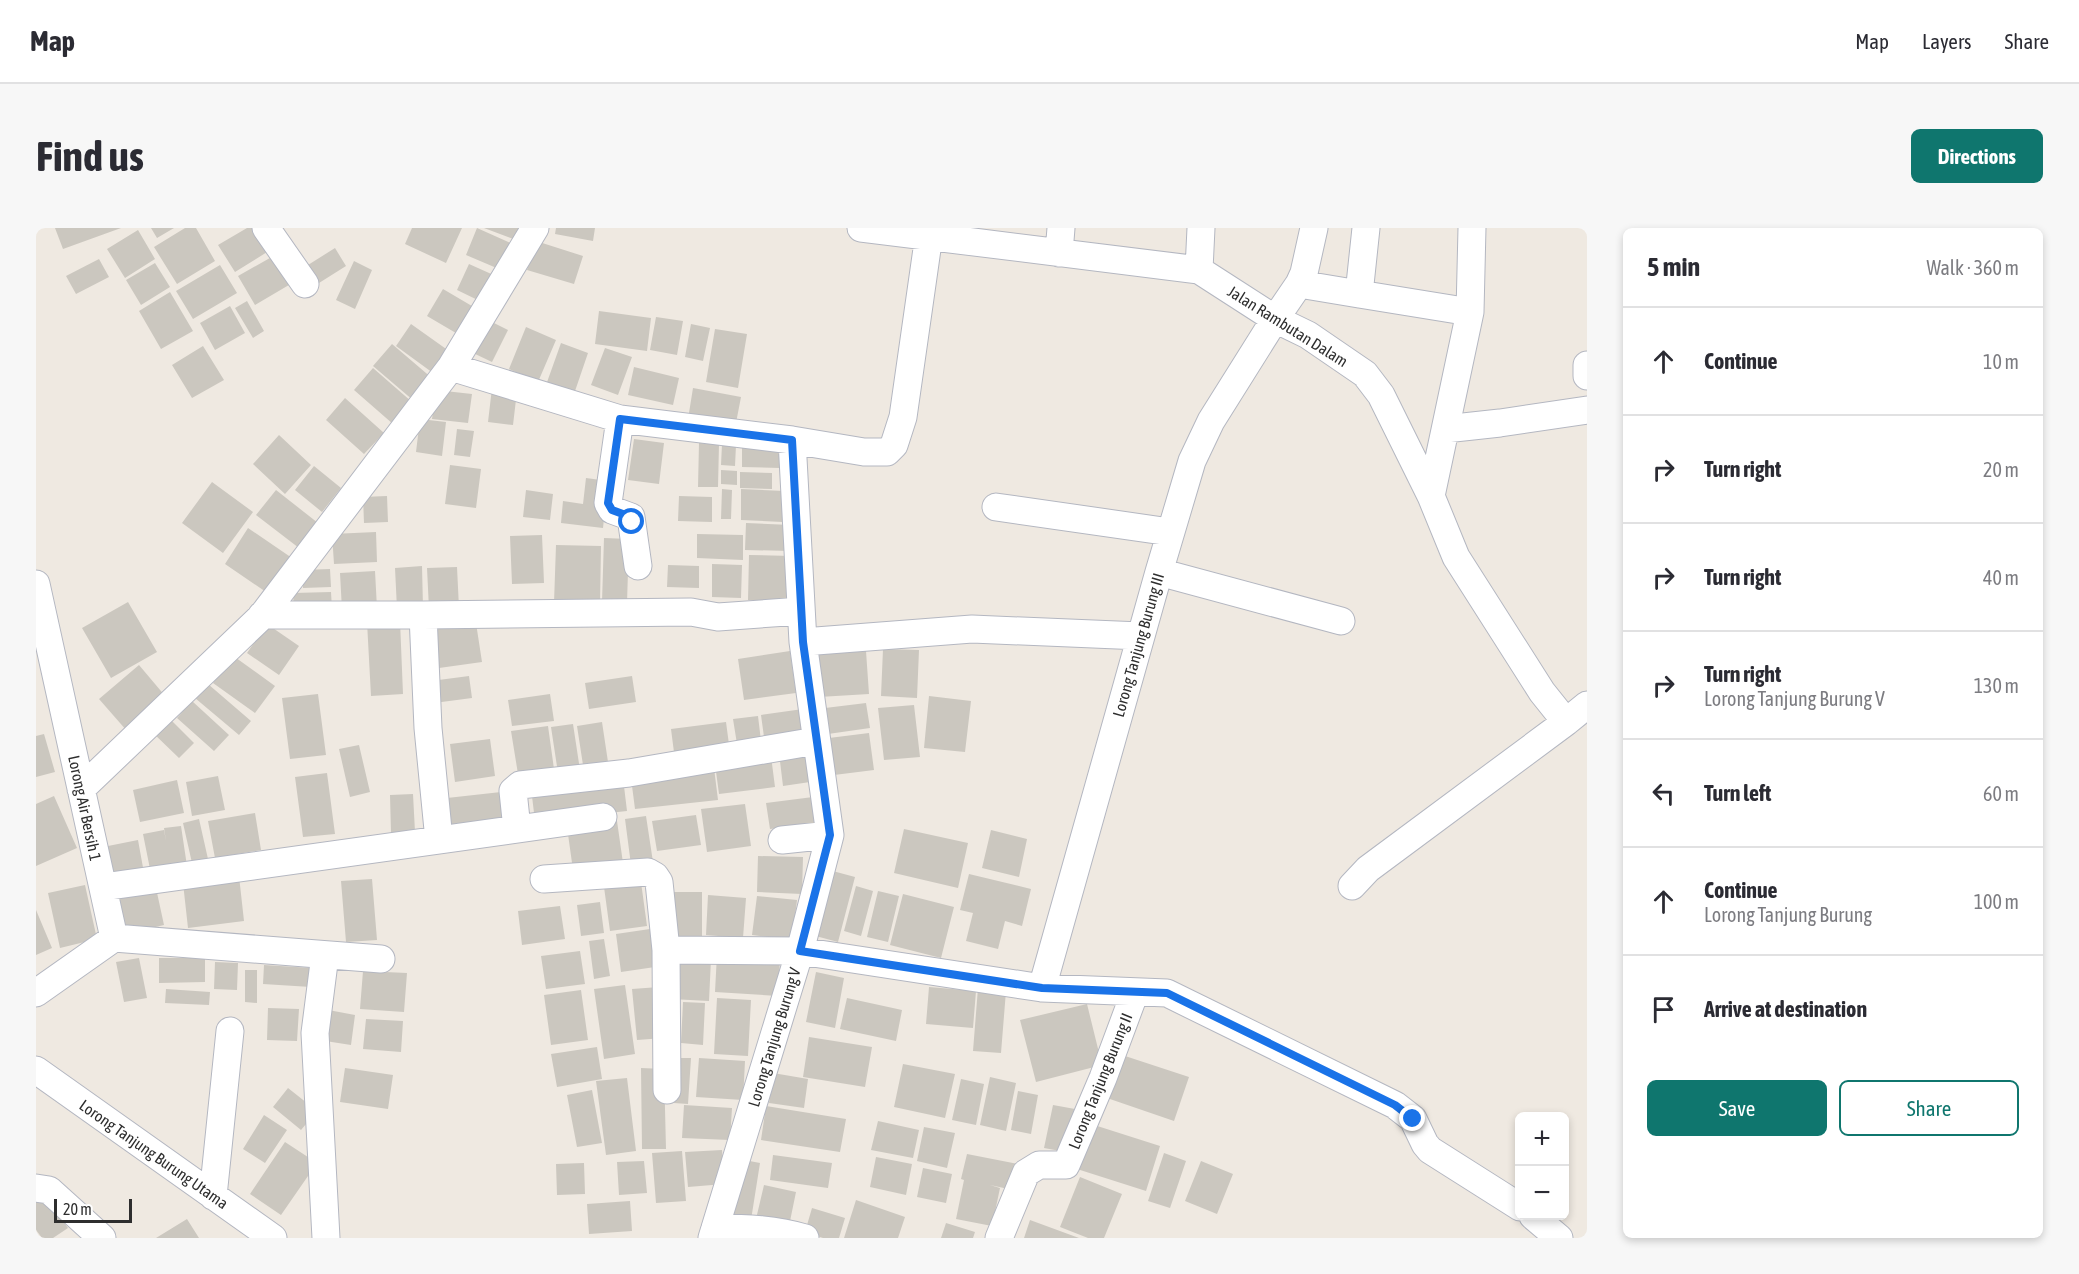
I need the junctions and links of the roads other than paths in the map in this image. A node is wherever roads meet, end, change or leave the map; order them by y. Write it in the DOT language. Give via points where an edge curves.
graph roads {
  1 [pos="266,228"];
  2 [pos="535,228"];
  3 [pos="861,228"];
  4 [pos="1201,228"];
  5 [pos="1314,228"];
  6 [pos="1366,228"];
  7 [pos="1472,228"];
  8 [pos="929,233"];
  9 [pos="1060,241"];
  10 [pos="1199,270"];
  11 [pos="305,284"];
  12 [pos="1299,284"];
  13 [pos="1359,294"];
  14 [pos="1470,312"];
  15 [pos="1275,319"];
  16 [pos="1587,365"];
  17 [pos="451,367"];
  18 [pos="1587,376"];
  19 [pos="1587,410"];
  20 [pos="620,419"];
  21 [pos="1445,429"];
  22 [pos="792,440"];
  23 [pos="1431,496"];
  24 [pos="996,507"];
  25 [pos="1170,532"];
  26 [pos="638,566"];
  27 [pos="1158,572"];
  28 [pos="36,584"];
  29 [pos="801,611"];
  30 [pos="262,615"];
  31 [pos="423,615"];
  32 [pos="1341,621"];
  33 [pos="1141,636"];
  34 [pos="803,642"];
  35 [pos="1587,705"];
  36 [pos="1566,722"];
  37 [pos="816,741"];
  38 [pos="81,789"];
  39 [pos="603,817"];
  40 [pos="517,829"];
  41 [pos="830,835"];
  42 [pos="440,840"];
  43 [pos="782,840"];
  44 [pos="544,879"];
  45 [pos="1352,886"];
  46 [pos="103,887"];
  47 [pos="114,938"];
  48 [pos="666,950"];
  49 [pos="800,951"];
  50 [pos="325,955"];
  51 [pos="381,959"];
  52 [pos="1042,988"];
  53 [pos="1135,992"];
  54 [pos="36,993"];
  55 [pos="230,1031"];
  56 [pos="36,1070"];
  57 [pos="667,1090"];
  58 [pos="36,1188"];
  59 [pos="213,1196"];
  60 [pos="1515,1204"];
  61 [pos="1539,1220"];
  62 [pos="714,1233"];
  63 [pos="102,1238"];
  64 [pos="273,1238"];
  65 [pos="326,1238"];
  66 [pos="805,1238"];
  67 [pos="999,1238"];
  68 [pos="1559,1238"];
  1 -- 11 [label="street"];
  2 -- 17 [label="street"];
  3 -- 8 [label="street, Jalan Rambutan Dalam"];
  4 -- 10 [label="street"];
  5 -- 12 [label="street, Lorong Tanjung Burung III"];
  6 -- 13 [label="street"];
  7 -- 14 [label="street"];
  8 -- 9 [label="street, Jalan Rambutan Dalam"];
  8 -- 22 [label="street" via="903,417 894,445 887,452 864,452"];
  9 -- 10 [label="street, Jalan Rambutan Dalam"];
  10 -- 15 [label="street, Jalan Rambutan Dalam"];
  12 -- 13 [label="street"];
  12 -- 15 [label="street, Lorong Tanjung Burung III"];
  13 -- 14 [label="street"];
  14 -- 21 [label="street"];
  15 -- 23 [label="street, Jalan Rambutan Dalam" via="1308,335 1365,374 1381,395"];
  15 -- 25 [label="street, Lorong Tanjung Burung III" via="1211,421 1192,461"];
  16 -- 18 [label="street"];
  17 -- 20 [label="street"];
  17 -- 30 [label="street"];
  19 -- 21 [label="street"];
  20 -- 22 [label="street"];
  20 -- 26 [label="street" via="608,503 612,510 631,517"];
  21 -- 23 [label="street"];
  22 -- 29 [label="street, Lorong Tanjung Burung V"];
  23 -- 36 [label="street, Jalan Rambutan Dalam" via="1456,556 1542,693"];
  24 -- 25 [label="street"];
  25 -- 27 [label="street, Lorong Tanjung Burung III"];
  27 -- 32 [label="street"];
  27 -- 33 [label="street, Lorong Tanjung Burung III"];
  28 -- 38 [label="street, Lorong Air Bersih 1"];
  29 -- 31 [label="street" via="718,616 691,612"];
  29 -- 34 [label="street, Lorong Tanjung Burung V"];
  30 -- 31 [label="street"];
  30 -- 38 [label="street"];
  31 -- 42 [label="street" via="428,728"];
  33 -- 34 [label="street" via="972,629"];
  33 -- 52 [label="street, Lorong Tanjung Burung III"];
  34 -- 37 [label="street, Lorong Tanjung Burung V"];
  35 -- 36 [label="street"];
  36 -- 45 [label="street" via="1368,869"];
  37 -- 40 [label="street" via="629,773 520,785 513,791"];
  37 -- 41 [label="street, Lorong Tanjung Burung V"];
  38 -- 46 [label="street, Lorong Air Bersih 1"];
  39 -- 40 [label="street"];
  40 -- 42 [label="street"];
  41 -- 43 [label="street"];
  41 -- 49 [label="street, Lorong Tanjung Burung V"];
  42 -- 46 [label="street"];
  44 -- 48 [label="street" via="648,872 655,876 659,882"];
  46 -- 47 [label="street, Lorong Air Bersih 1"];
  47 -- 50 [label="street"];
  47 -- 54 [label="street"];
  48 -- 49 [label="street"];
  48 -- 57 [label="street"];
  49 -- 52 [label="street"];
  49 -- 62 [label="street, Lorong Tanjung Burung V"];
  50 -- 51 [label="street"];
  50 -- 65 [label="street" via="315,1033"];
  52 -- 53 [label="street"];
  53 -- 60 [label="street" via="1167,993 1395,1105 1413,1119 1430,1150"];
  53 -- 67 [label="street, Lorong Tanjung Burung II" via="1066,1165 1039,1165 1026,1173"];
  55 -- 59 [label="street"];
  56 -- 59 [label="street, Lorong Tanjung Burung Utama"];
  58 -- 63 [label="street" via="49,1190"];
  59 -- 64 [label="street, Lorong Tanjung Burung Utama"];
  61 -- 68 [label="street"];
  62 -- 66 [label="street" via="748,1228"];
}
